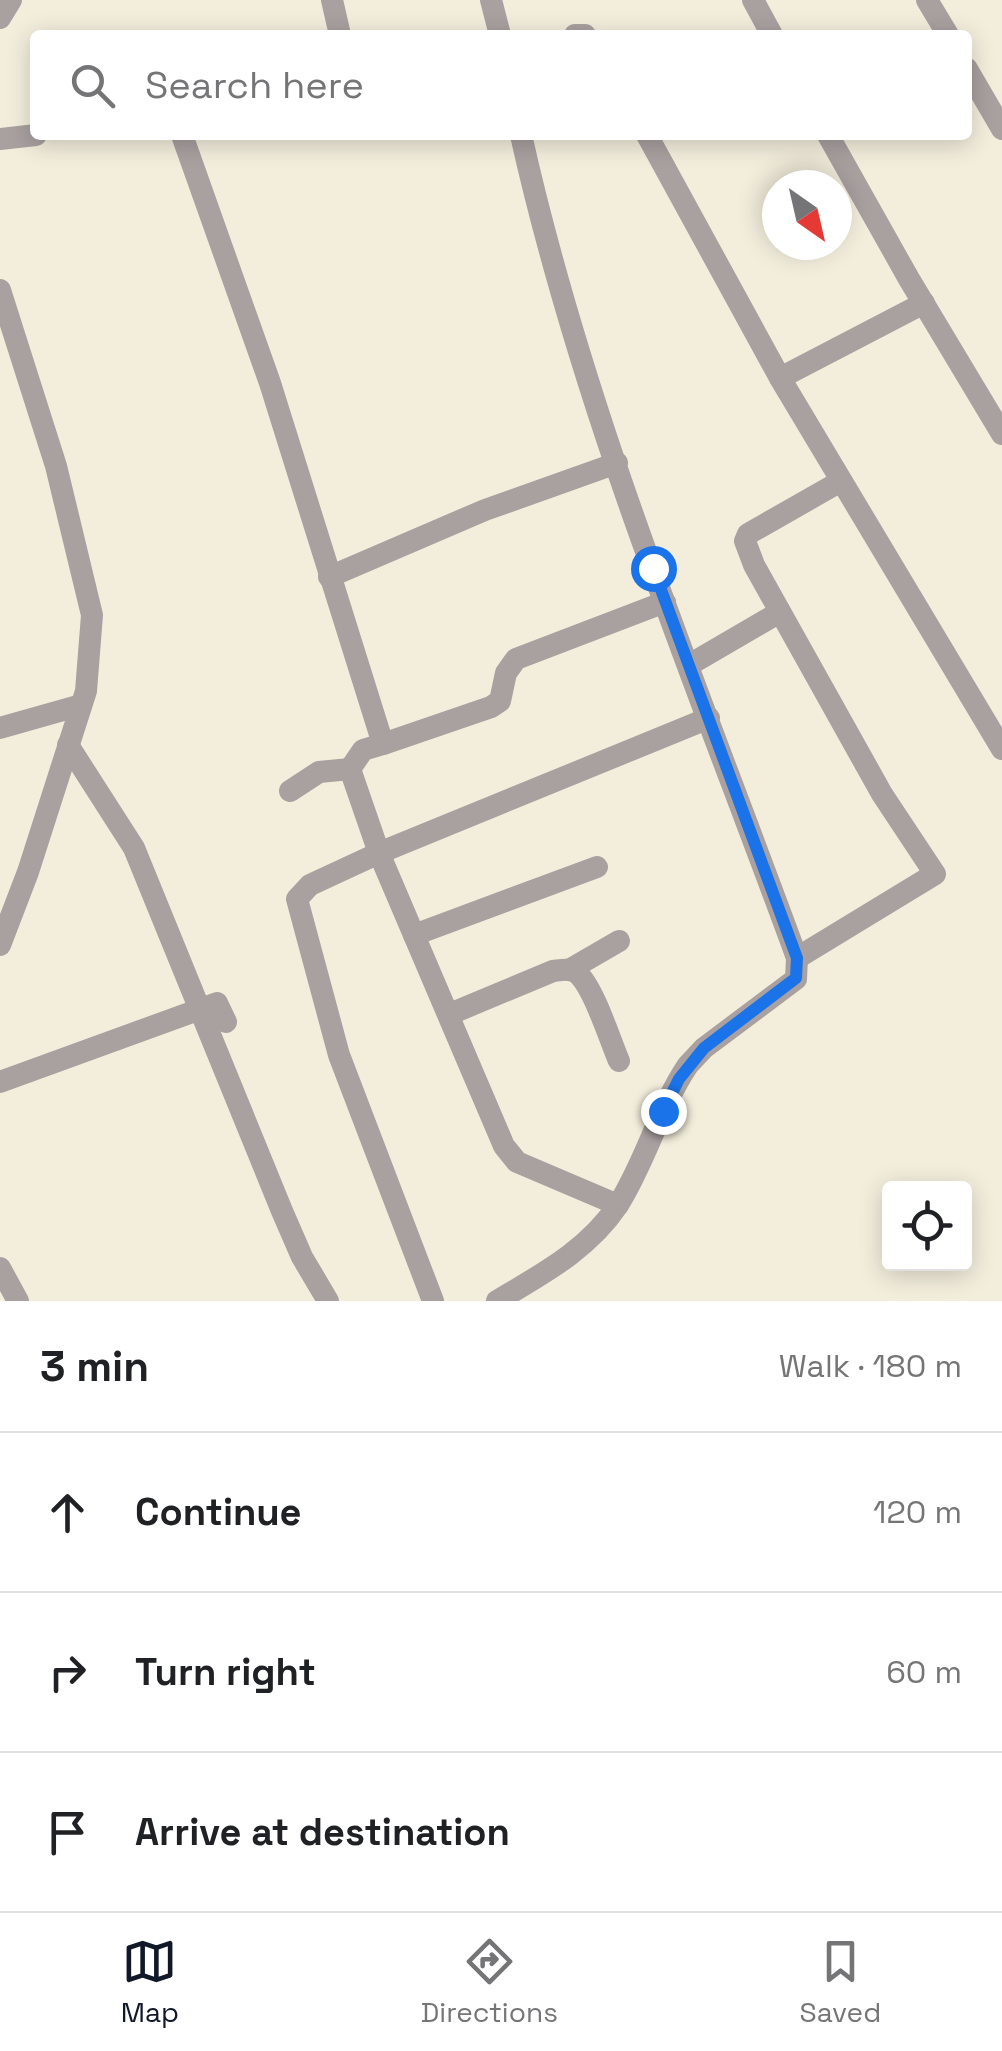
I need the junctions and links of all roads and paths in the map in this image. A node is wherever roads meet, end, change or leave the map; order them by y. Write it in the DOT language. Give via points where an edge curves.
graph roads {
  1 [pos="12,0"];
  2 [pos="332,0"];
  3 [pos="492,0"];
  4 [pos="753,0"];
  5 [pos="927,0"];
  6 [pos="0,18"];
  7 [pos="339,30"];
  8 [pos="499,30"];
  9 [pos="769,30"];
  10 [pos="945,30"];
  11 [pos="972,78"];
  12 [pos="1002,130"];
  13 [pos="30,136"];
  14 [pos="0,139"];
  15 [pos="184,140"];
  16 [pos="522,140"];
  17 [pos="650,140"];
  18 [pos="831,140"];
  19 [pos="0,290"];
  20 [pos="924,303"];
  21 [pos="780,378"];
  22 [pos="995,405"];
  23 [pos="1002,434"];
  24 [pos="617,463"];
  25 [pos="841,481"];
  26 [pos="329,576"];
  27 [pos="665,602"];
  28 [pos="780,612"];
  29 [pos="689,665"];
  30 [pos="81,705"];
  31 [pos="709,718"];
  32 [pos="0,728"];
  33 [pos="383,744"];
  34 [pos="68,745"];
  35 [pos="1002,749"];
  36 [pos="350,769"];
  37 [pos="290,792"];
  38 [pos="378,853"];
  39 [pos="597,867"];
  40 [pos="414,935"];
  41 [pos="620,941"];
  42 [pos="0,945"];
  43 [pos="797,958"];
  44 [pos="570,970"];
  45 [pos="199,1011"];
  46 [pos="450,1014"];
  47 [pos="226,1022"];
  48 [pos="619,1060"];
  49 [pos="0,1082"];
  50 [pos="618,1205"];
  51 [pos="0,1268"];
  52 [pos="18,1301"];
  53 [pos="328,1301"];
  54 [pos="433,1301"];
  55 [pos="497,1301"];
  1 -- 6 [label="street"];
  2 -- 7 [label="street"];
  3 -- 8 [label="street"];
  4 -- 9 [label="street"];
  5 -- 10 [label="street"];
  11 -- 12 [label="street"];
  13 -- 14 [label="street"];
  15 -- 26 [label="street"];
  16 -- 24 [label="street" via="564,308"];
  17 -- 21 [label="street"];
  18 -- 20 [label="street"];
  19 -- 30 [label="street" via="86,584 92,615"];
  20 -- 21 [label="street"];
  20 -- 22 [label="street"];
  21 -- 25 [label="street"];
  22 -- 23 [label="street"];
  24 -- 26 [label="street"];
  24 -- 27 [label="street"];
  25 -- 28 [label="street" via="748,534 754,566"];
  25 -- 35 [label="street"];
  26 -- 33 [label="street"];
  27 -- 29 [label="street"];
  27 -- 33 [label="street" via="516,659 500,701"];
  28 -- 29 [label="street"];
  28 -- 43 [label="street" via="935,874"];
  29 -- 31 [label="street"];
  30 -- 32 [label="street"];
  30 -- 34 [label="street"];
  31 -- 38 [label="street"];
  31 -- 43 [label="street"];
  33 -- 36 [label="street" via="363,750"];
  34 -- 42 [label="street"];
  34 -- 45 [label="street" via="134,848"];
  36 -- 37 [label="street" via="319,772"];
  36 -- 38 [label="street"];
  38 -- 40 [label="street"];
  38 -- 54 [label="street" via="310,885 297,899 298,908 339,1054"];
  39 -- 40 [label="street"];
  40 -- 46 [label="street"];
  41 -- 44 [label="street"];
  43 -- 50 [label="street" via="796,978 688,1065"];
  44 -- 46 [label="street"];
  44 -- 48 [label="street" via="587,988"];
  45 -- 47 [label="street" via="217,1002"];
  45 -- 49 [label="street"];
  45 -- 53 [label="street" via="302,1258"];
  46 -- 50 [label="street" via="492,1125 517,1162"];
  50 -- 55 [label="street" via="594,1252 565,1260"];
  51 -- 52 [label="street"];
}
